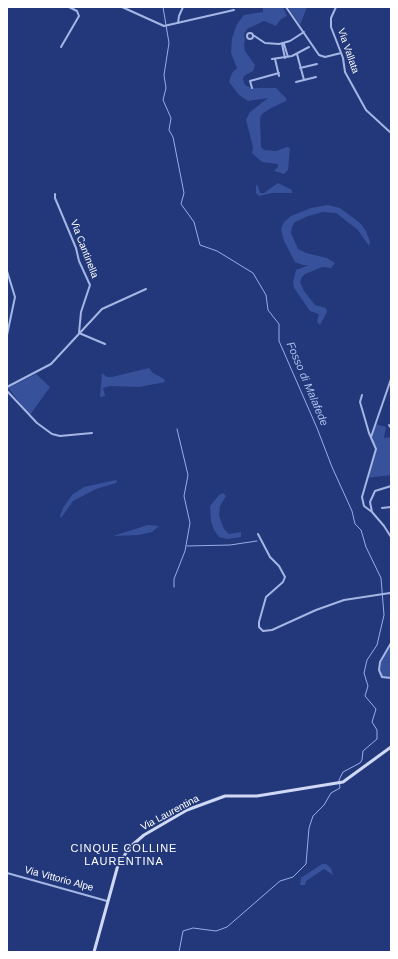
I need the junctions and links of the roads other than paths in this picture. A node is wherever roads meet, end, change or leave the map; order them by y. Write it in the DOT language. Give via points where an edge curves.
graph roads {
  1 [pos="69,7"];
  2 [pos="122,7"];
  3 [pos="182,7"];
  4 [pos="286,7"];
  5 [pos="336,7"];
  6 [pos="234,10"];
  7 [pos="178,23"];
  8 [pos="304,32"];
  9 [pos="253,35"];
  10 [pos="283,44"];
  11 [pos="61,47"];
  12 [pos="309,47"];
  13 [pos="341,53"];
  14 [pos="297,54"];
  15 [pos="287,58"];
  16 [pos="272,59"];
  17 [pos="275,59"];
  18 [pos="317,64"];
  19 [pos="300,68"];
  20 [pos="279,73"];
  21 [pos="279,76"];
  22 [pos="316,77"];
  23 [pos="304,80"];
  24 [pos="296,82"];
  25 [pos="252,88"];
  26 [pos="391,133"];
  27 [pos="55,194"];
  28 [pos="7,271"];
  29 [pos="146,289"];
  30 [pos="79,333"];
  31 [pos="7,335"];
  32 [pos="106,344"];
  33 [pos="391,379"];
  34 [pos="7,388"];
  35 [pos="7,391"];
  36 [pos="362,395"];
  37 [pos="389,425"];
  38 [pos="391,428"];
  39 [pos="92,433"];
  40 [pos="371,437"];
  41 [pos="391,486"];
  42 [pos="391,507"];
  43 [pos="382,508"];
  44 [pos="372,512"];
  45 [pos="390,532"];
  46 [pos="258,534"];
  47 [pos="391,537"];
  48 [pos="391,581"];
  49 [pos="390,593"];
  50 [pos="391,599"];
  51 [pos="391,643"];
  52 [pos="391,678"];
  53 [pos="391,747"];
  54 [pos="7,873"];
  55 [pos="107,901"];
  56 [pos="94,952"];
  1 -- 11 [label="street" via="80,16"];
  2 -- 7 [label="street" via="165,26"];
  3 -- 7 [label="street"];
  4 -- 8 [label="street"];
  5 -- 13 [label="street, Via Vallata" via="331,27"];
  6 -- 7 [label="street"];
  8 -- 10 [label="street"];
  8 -- 13 [label="street" via="321,56"];
  9 -- 10 [label="street" via="265,43"];
  10 -- 15 [label="street"];
  12 -- 14 [label="street"];
  13 -- 26 [label="street, Via Vallata" via="345,70 363,106"];
  14 -- 15 [label="street"];
  14 -- 19 [label="street"];
  15 -- 17 [label="street"];
  16 -- 17 [label="street"];
  17 -- 20 [label="street"];
  18 -- 19 [label="street"];
  19 -- 23 [label="street"];
  20 -- 21 [label="street"];
  20 -- 25 [label="street" via="250,81"];
  22 -- 23 [label="street"];
  23 -- 24 [label="street"];
  27 -- 30 [label="street, Via Cantinella" via="54,198 90,285 81,310"];
  28 -- 31 [label="street" via="15,297"];
  29 -- 30 [label="street" via="102,309"];
  30 -- 32 [label="street"];
  30 -- 34 [label="street" via="51,364"];
  33 -- 40 [label="street"];
  35 -- 39 [label="street" via="37,423 52,434 60,436"];
  36 -- 40 [label="street" via="360,401"];
  37 -- 38 [label="street"];
  40 -- 44 [label="street" via="376,450 362,498 364,507"];
  41 -- 44 [label="street" via="374,492 370,500"];
  42 -- 43 [label="street"];
  44 -- 45 [label="street"];
  45 -- 47 [label="street"];
  46 -- 49 [label="street" via="270,557 285,577 266,597 258,622 263,631 272,630 330,604 355,597"];
  48 -- 49 [label="street"];
  49 -- 50 [label="street"];
  51 -- 52 [label="street" via="381,660 379,670 382,677"];
  53 -- 55 [label="main road, Via Laurentina" via="351,778 339,783 257,796 231,795 187,810 144,835 130,847 118,865"];
  54 -- 55 [label="street, Via Vittorio Alpe"];
  55 -- 56 [label="main road, Via Laurentina"];
}
